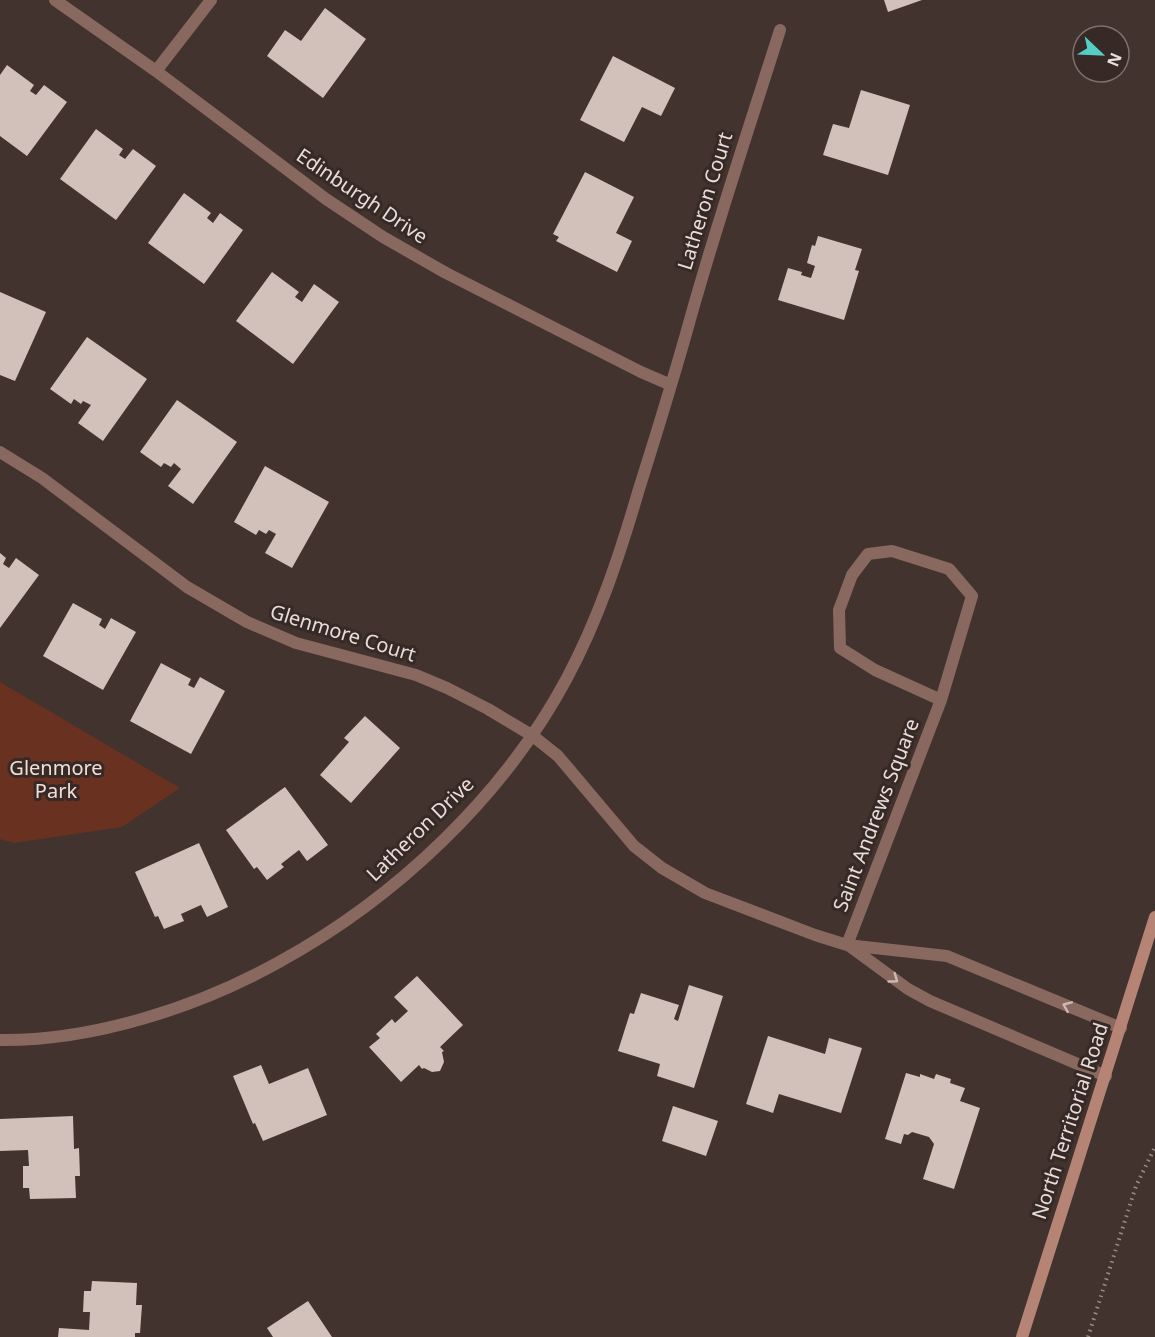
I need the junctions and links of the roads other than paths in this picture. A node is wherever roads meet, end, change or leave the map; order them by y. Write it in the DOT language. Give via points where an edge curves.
graph roads {
  1 [pos="55,0"];
  2 [pos="211,0"];
  3 [pos="780,30"];
  4 [pos="156,71"];
  5 [pos="672,385"];
  6 [pos="0,452"];
  7 [pos="941,700"];
  8 [pos="533,736"];
  9 [pos="1155,917"];
  10 [pos="847,945"];
  11 [pos="1121,1028"];
  12 [pos="0,1040"];
  13 [pos="1106,1076"];
  14 [pos="1022,1337"];
  1 -- 4 [label="street, Edinburgh Drive"];
  2 -- 4 [label="street"];
  3 -- 5 [label="street, Latheron Court" via="712,241"];
  4 -- 5 [label="street, Edinburgh Drive" via="383,237 456,278"];
  5 -- 8 [label="street, Latheron Drive" via="603,599 568,675"];
  6 -- 8 [label="street, Glenmore Court" via="42,478 187,587 247,622 296,643 416,675"];
  7 -- 7 [label="street, Saint Andrews Square" via="972,596 950,569 892,551 868,554 852,574 839,610 840,648 875,670"];
  7 -- 10 [label="street, Saint Andrews Square"];
  8 -- 10 [label="street, Glenmore Court" via="558,756 634,846 662,868 705,893"];
  8 -- 12 [label="street, Latheron Drive" via="482,798 417,865 378,898 303,949 223,990 137,1020 53,1036"];
  9 -- 11 [label="main road, North Territorial Road"];
  11 -- 10 [label="street, one-way" via="947,956"];
  10 -- 13 [label="street, one-way" via="930,1001"];
  11 -- 13 [label="main road, North Territorial Road"];
  13 -- 14 [label="main road, North Territorial Road"];
}
